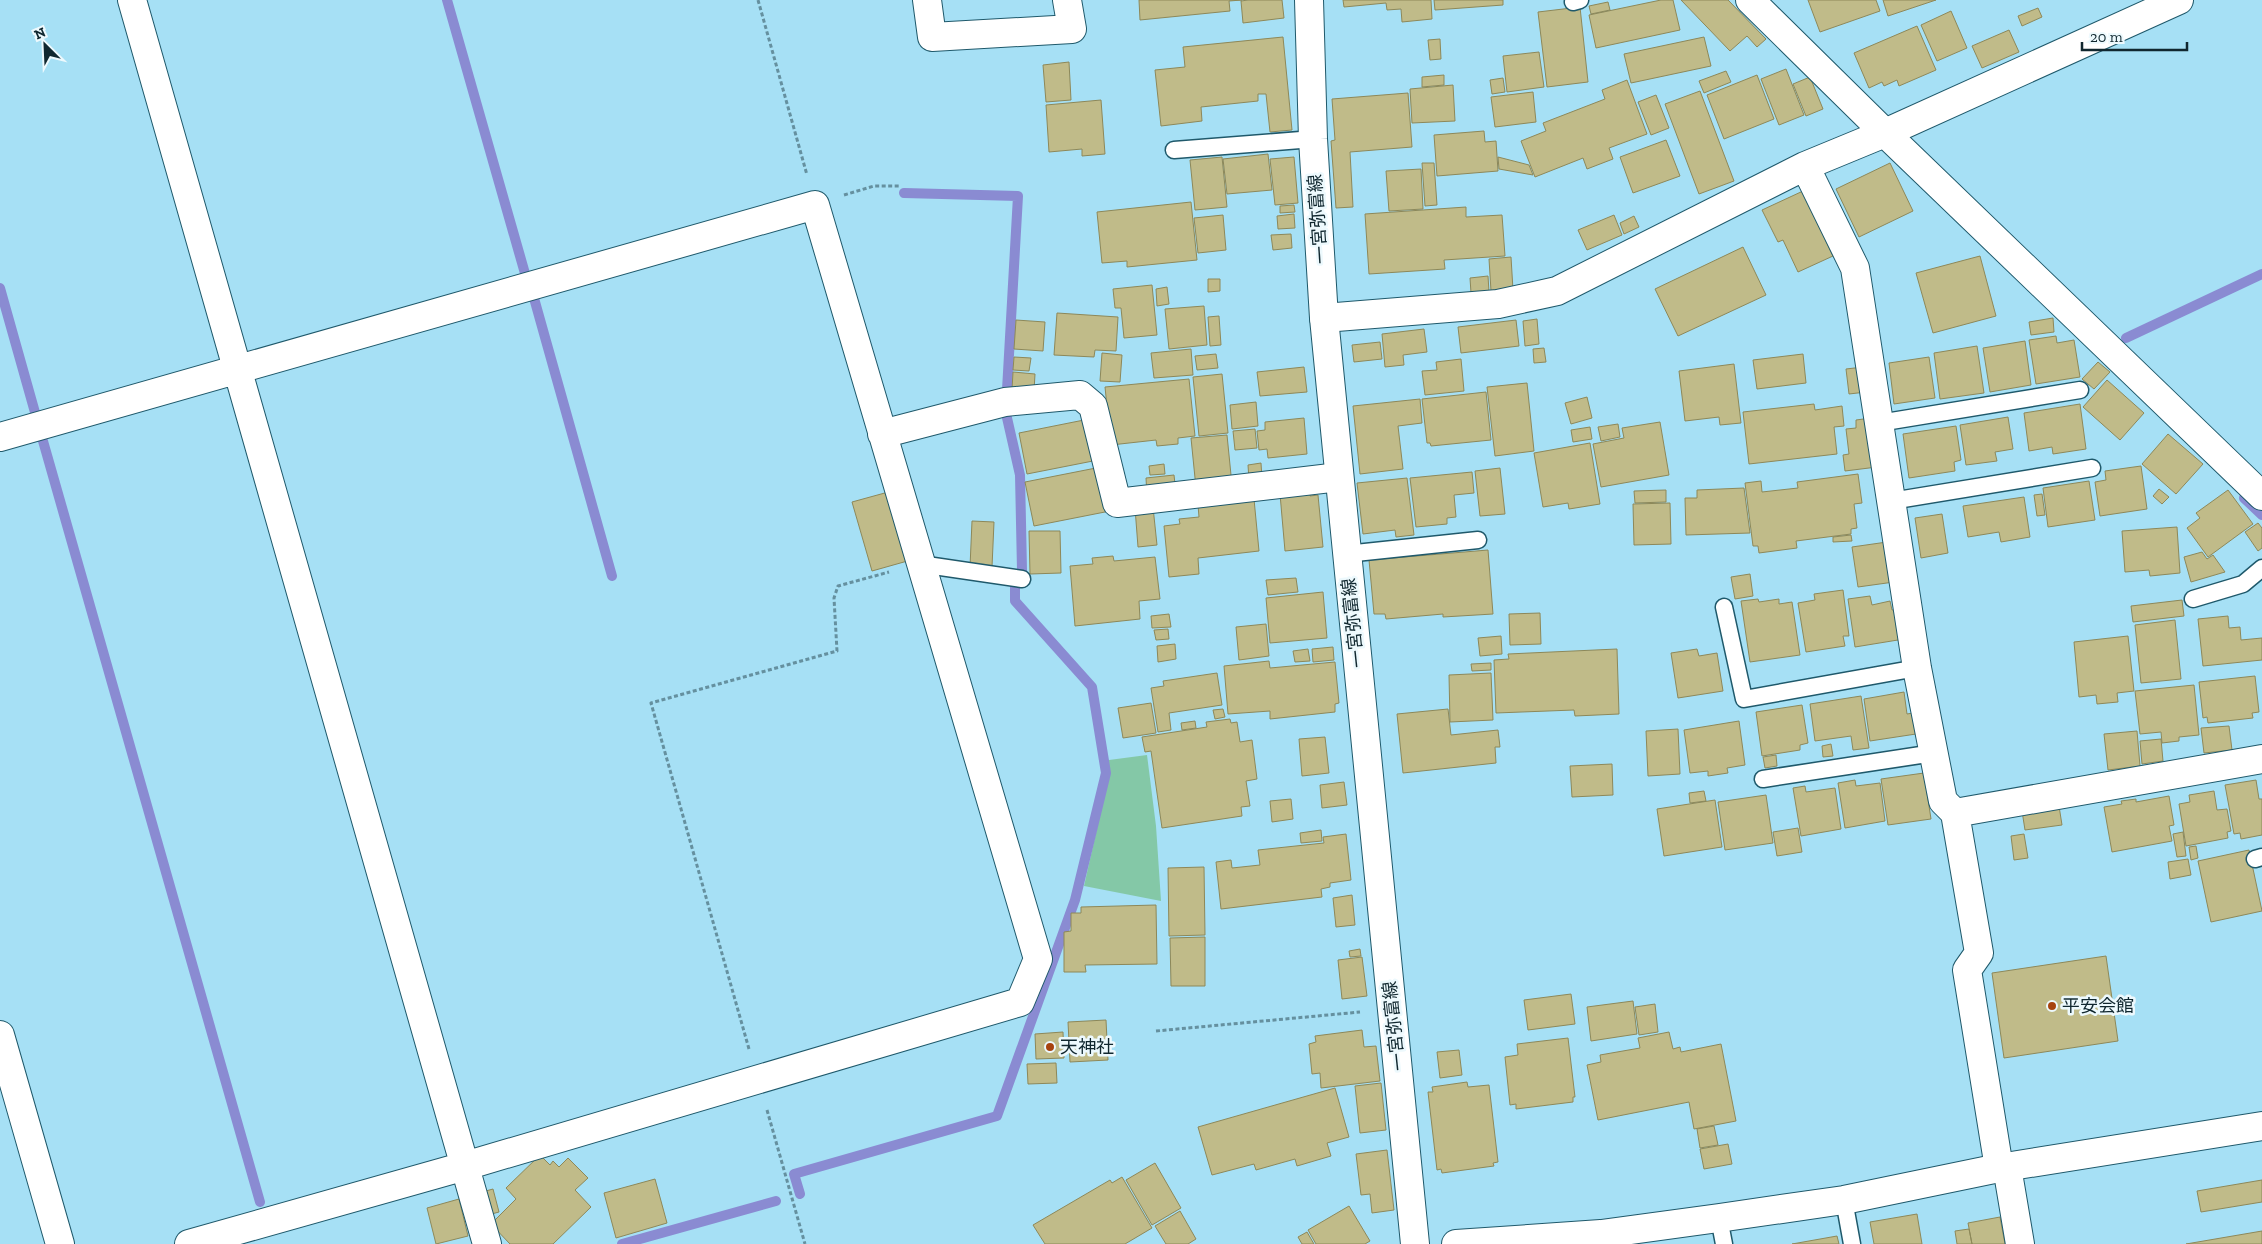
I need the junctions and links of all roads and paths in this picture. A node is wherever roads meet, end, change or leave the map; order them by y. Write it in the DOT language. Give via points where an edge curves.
graph roads {
  1 [pos="132,0"];
  2 [pos="758,0"];
  3 [pos="926,0"];
  4 [pos="1067,0"];
  5 [pos="1309,0"];
  6 [pos="1750,0"];
  7 [pos="2179,0"];
  8 [pos="1884,133"];
  9 [pos="1313,138"];
  10 [pos="1174,150"];
  11 [pos="1805,166"];
  12 [pos="900,186"];
  13 [pos="815,205"];
  14 [pos="1324,318"];
  15 [pos="237,370"];
  16 [pos="2080,390"];
  17 [pos="1879,424"];
  18 [pos="882,434"];
  19 [pos="0,437"];
  20 [pos="2092,468"];
  21 [pos="1339,477"];
  22 [pos="2262,496"];
  23 [pos="1891,501"];
  24 [pos="1478,540"];
  25 [pos="1346,554"];
  26 [pos="920,564"];
  27 [pos="2262,568"];
  28 [pos="1022,579"];
  29 [pos="2193,598"];
  30 [pos="1724,607"];
  31 [pos="1917,668"];
  32 [pos="1934,752"];
  33 [pos="2262,758"];
  34 [pos="1763,779"];
  35 [pos="1955,813"];
  36 [pos="1392,1009"];
  37 [pos="1156,1031"];
  38 [pos="0,1035"];
  39 [pos="758,1079"];
  40 [pos="2262,1126"];
  41 [pos="465,1166"];
  42 [pos="2003,1167"];
  43 [pos="1844,1200"];
  44 [pos="1721,1231"];
  45 [pos="60,1244"];
  46 [pos="189,1244"];
  47 [pos="487,1244"];
  48 [pos="805,1244"];
  49 [pos="1415,1244"];
  50 [pos="1456,1244"];
  51 [pos="1852,1244"];
  52 [pos="2020,1244"];
  1 -- 15 [label="street"];
  2 -- 13 [label="path"];
  3 -- 4 [label="street" via="932,37 1072,29"];
  5 -- 9 [label="street, 一宮弥富線"];
  6 -- 8 [label="street"];
  7 -- 8 [label="street"];
  8 -- 11 [label="street"];
  8 -- 22 [label="street"];
  9 -- 10 [label="lane"];
  9 -- 14 [label="street, 一宮弥富線"];
  11 -- 14 [label="street" via="1557,291 1498,304"];
  11 -- 17 [label="street" via="1855,268"];
  12 -- 13 [label="path" via="874,186"];
  13 -- 15 [label="street"];
  13 -- 18 [label="street"];
  14 -- 21 [label="street, 一宮弥富線"];
  15 -- 19 [label="street"];
  15 -- 41 [label="street"];
  16 -- 17 [label="lane"];
  17 -- 23 [label="street"];
  18 -- 21 [label="street" via="1005,402 1080,395 1093,406 1117,503"];
  18 -- 26 [label="street"];
  20 -- 23 [label="lane"];
  21 -- 25 [label="street, 一宮弥富線"];
  23 -- 31 [label="street"];
  24 -- 25 [label="lane"];
  25 -- 36 [label="street, 一宮弥富線"];
  26 -- 28 [label="lane"];
  26 -- 39 [label="street" via="1038,958 1020,1002"];
  26 -- 39 [label="path" via="838,586 834,598 837,651 651,703"];
  27 -- 29 [label="lane" via="2243,584"];
  30 -- 31 [label="lane" via="1744,699"];
  31 -- 32 [label="street"];
  32 -- 34 [label="lane"];
  32 -- 35 [label="street" via="1943,801"];
  33 -- 35 [label="street"];
  35 -- 42 [label="street" via="1979,953 1967,970"];
  36 -- 37 [label="path"];
  36 -- 49 [label="street, 一宮弥富線"];
  38 -- 45 [label="street"];
  39 -- 41 [label="street"];
  39 -- 48 [label="path"];
  40 -- 42 [label="street"];
  41 -- 46 [label="street"];
  41 -- 47 [label="street"];
  42 -- 43 [label="street"];
  42 -- 52 [label="street"];
  43 -- 44 [label="street"];
  43 -- 51 [label="lane"];
  44 -- 50 [label="street" via="1601,1234"];
}
